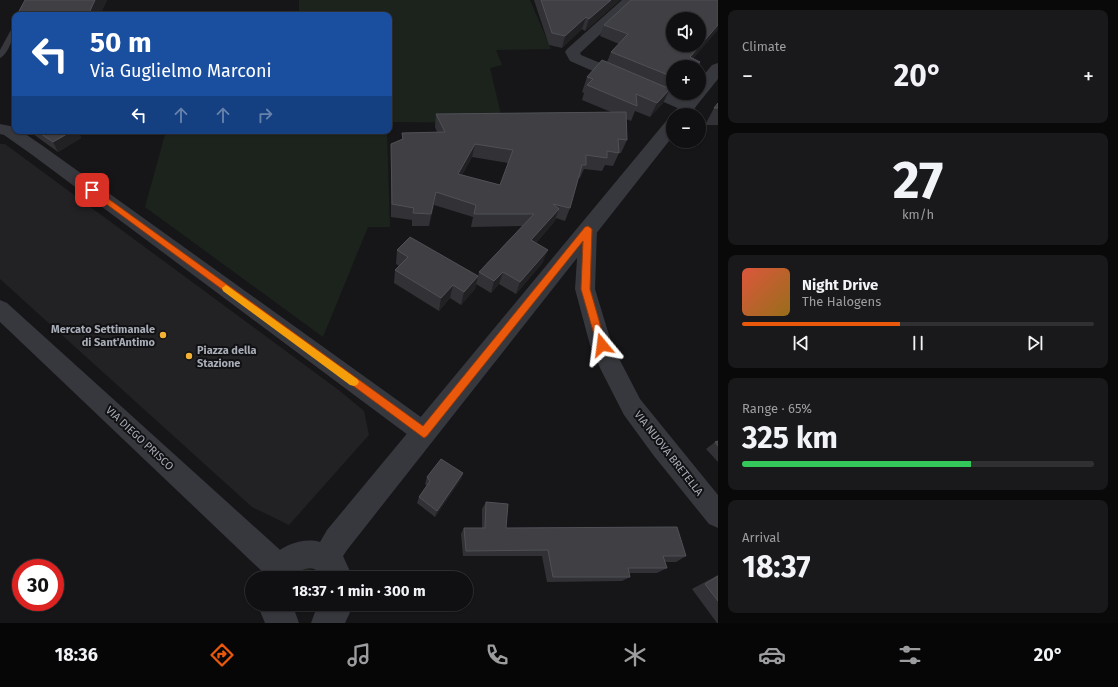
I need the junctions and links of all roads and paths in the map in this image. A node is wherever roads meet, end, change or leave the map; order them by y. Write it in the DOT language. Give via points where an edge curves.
graph roads {
  1 [pos="630,0"];
  2 [pos="12,34"];
  3 [pos="0,56"];
  4 [pos="718,68"];
  5 [pos="691,101"];
  6 [pos="0,129"];
  7 [pos="12,133"];
  8 [pos="666,133"];
  9 [pos="13,134"];
  10 [pos="588,229"];
  11 [pos="0,309"];
  12 [pos="424,433"];
  13 [pos="718,515"];
  14 [pos="332,568"];
  15 [pos="274,571"];
  16 [pos="278,571"];
  17 [pos="275,611"];
  18 [pos="284,623"];
  1 -- 5 [label="street" via="572,52 574,58"];
  2 -- 3 [label="lane"];
  4 -- 5 [label="street"];
  6 -- 7 [label="street"];
  8 -- 10 [label="street"];
  9 -- 12 [label="street"];
  10 -- 12 [label="street"];
  10 -- 13 [label="street, VIA NUOVA BRETELLA" via="585,289 612,370 632,407"];
  11 -- 15 [label="street, VIA DIEGO PRISCO"];
  12 -- 14 [label="street" via="337,540"];
  14 -- 16 [label="street" via="316,555 306,554 287,561"];
  17 -- 18 [label="street"];
}
